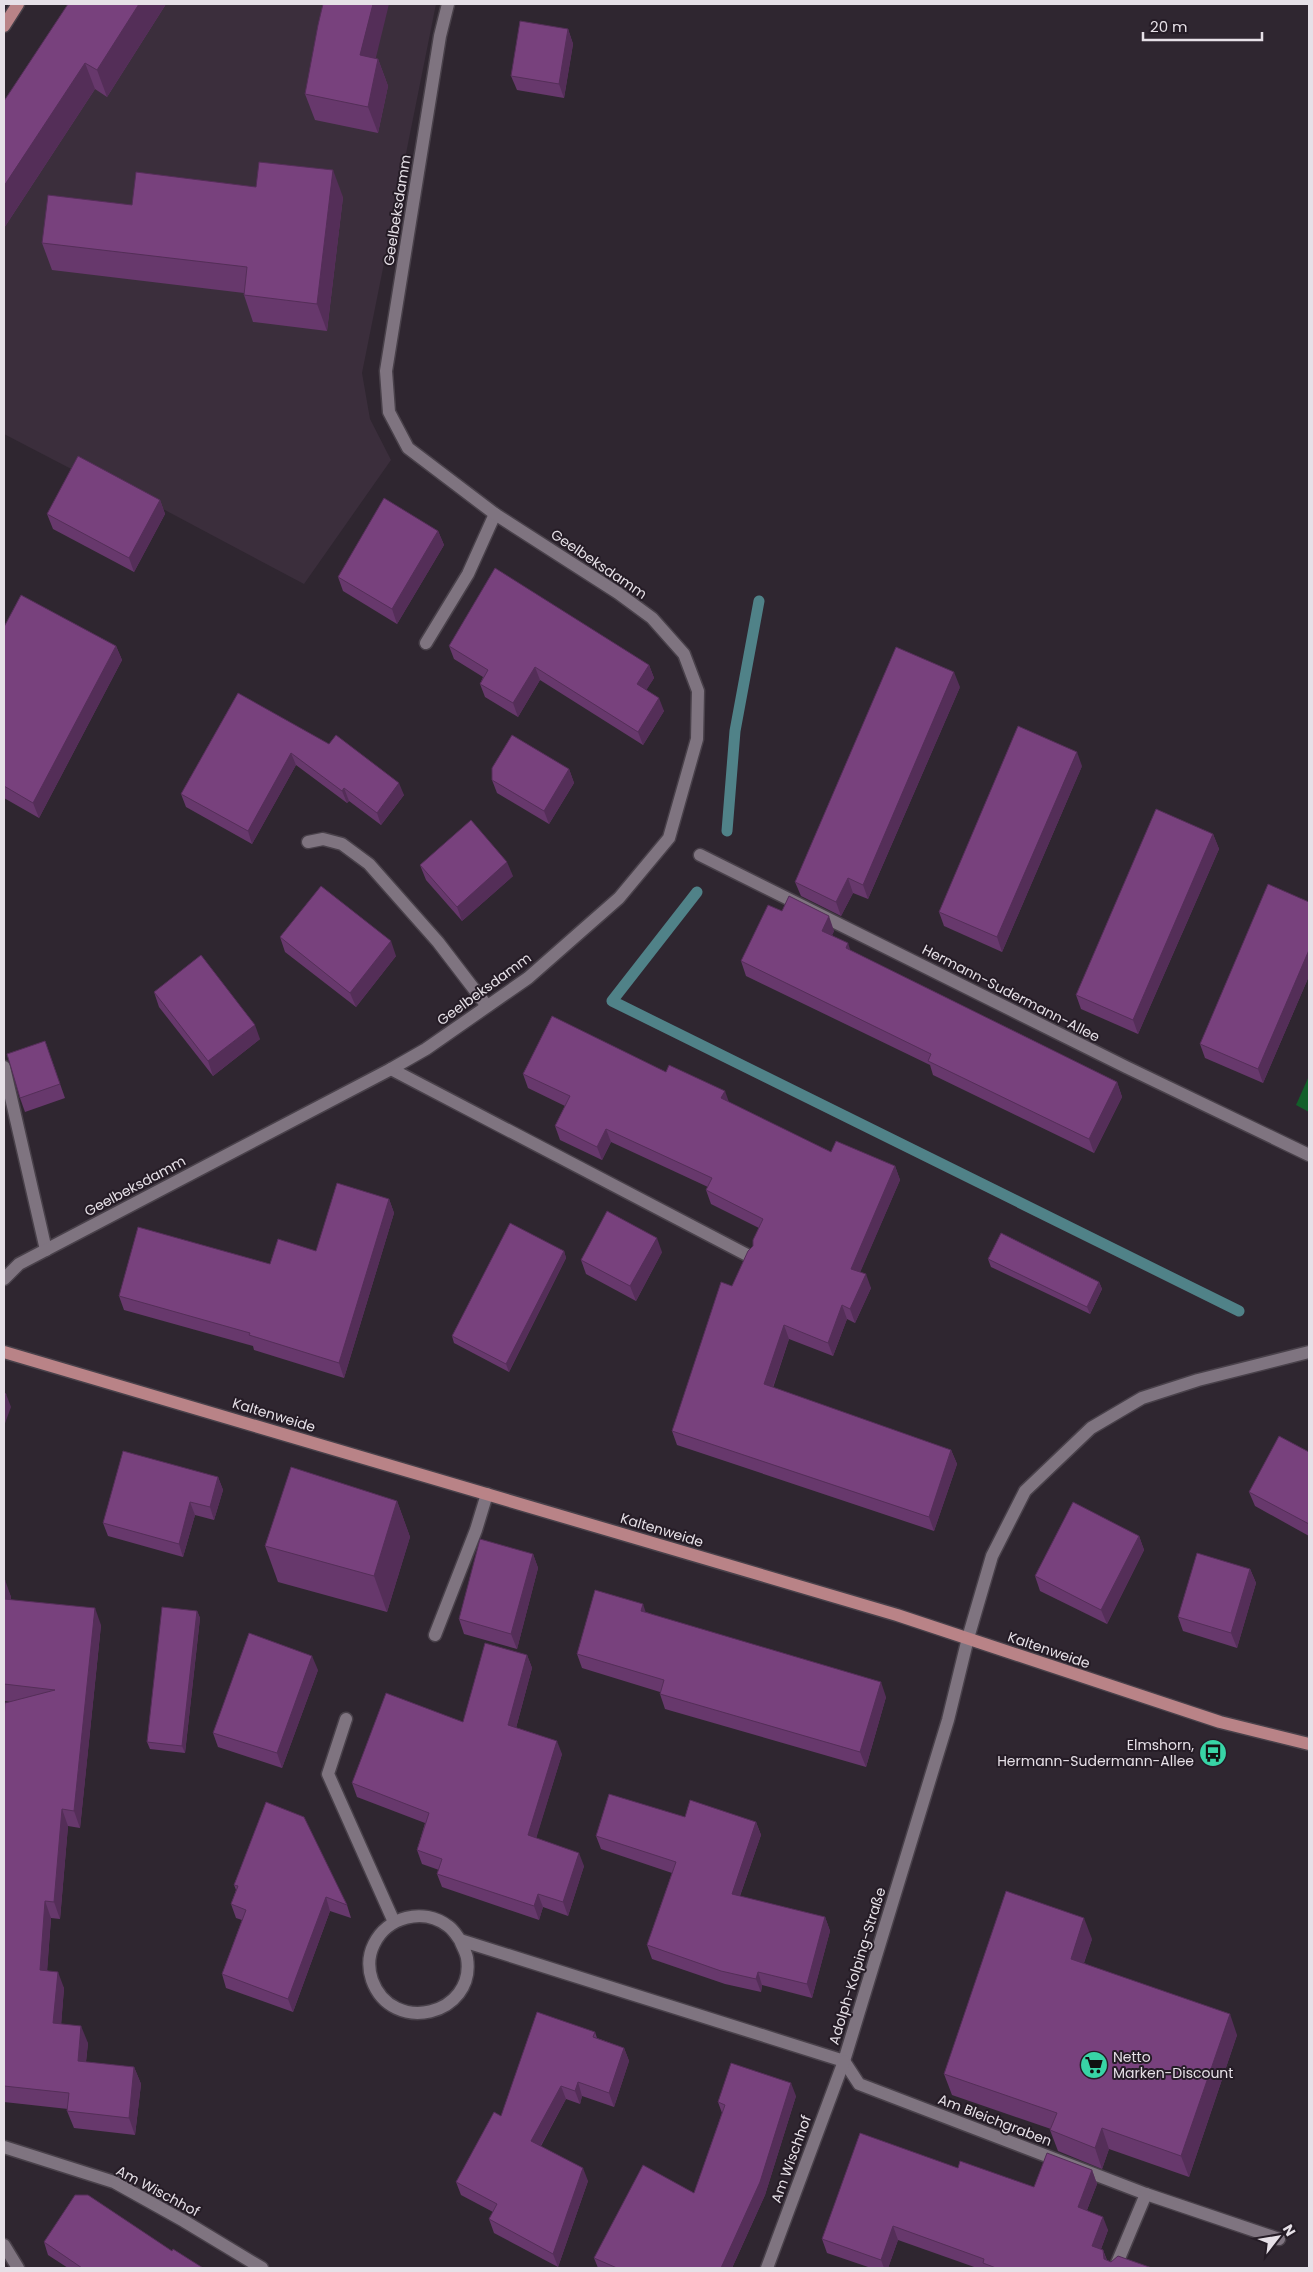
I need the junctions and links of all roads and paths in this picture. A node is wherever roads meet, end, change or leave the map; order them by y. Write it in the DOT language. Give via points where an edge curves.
graph roads {
  1 [pos="18,4"];
  2 [pos="448,4"];
  3 [pos="4,26"];
  4 [pos="495,514"];
  5 [pos="426,643"];
  6 [pos="308,842"];
  7 [pos="700,855"];
  8 [pos="487,1006"];
  9 [pos="4,1067"];
  10 [pos="391,1070"];
  11 [pos="1309,1155"];
  12 [pos="46,1250"];
  13 [pos="751,1256"];
  14 [pos="4,1279"];
  15 [pos="4,1352"];
  16 [pos="1309,1352"];
  17 [pos="486,1494"];
  18 [pos="435,1635"];
  19 [pos="968,1638"];
  20 [pos="346,1719"];
  21 [pos="1309,1744"];
  22 [pos="394,1922"];
  23 [pos="460,1940"];
  24 [pos="844,2060"];
  25 [pos="4,2147"];
  26 [pos="1146,2194"];
  27 [pos="1278,2239"];
  28 [pos="4,2245"];
  29 [pos="18,2268"];
  30 [pos="262,2268"];
  31 [pos="767,2268"];
  32 [pos="1115,2268"];
  1 -- 3 [label="main road"];
  2 -- 4 [label="street, Geelbeksdamm" via="440,36 386,371 389,412 408,448"];
  4 -- 5 [label="street" via="468,574"];
  4 -- 8 [label="street, Geelbeksdamm" via="652,618 684,654 698,691 697,739 669,838 619,898 528,978"];
  6 -- 8 [label="street" via="323,839 342,844 369,864 438,942"];
  7 -- 11 [label="street, Hermann-Sudermann-Allee"];
  8 -- 10 [label="street, Geelbeksdamm"];
  9 -- 12 [label="street"];
  10 -- 12 [label="street, Geelbeksdamm"];
  10 -- 13 [label="street"];
  12 -- 14 [label="street, Geelbeksdamm" via="19,1264"];
  15 -- 17 [label="main road, Kaltenweide"];
  16 -- 19 [label="street" via="1142,1398 1091,1428 1025,1492 992,1556"];
  17 -- 18 [label="street" via="476,1530"];
  17 -- 19 [label="main road, Kaltenweide"];
  19 -- 21 [label="main road, Kaltenweide" via="1220,1722"];
  19 -- 24 [label="street, Adolph-Kolping-Straße" via="948,1720"];
  20 -- 22 [label="street" via="328,1774"];
  22 -- 23 [label="street, Adolph-Kolping-Straße" via="411,1916 430,1917 448,1926"];
  22 -- 23 [label="street" via="379,1934 374,1943 369,1971 376,1989 388,2004 406,2012 425,2014 443,2008 457,1995 465,1978 467,1958"];
  23 -- 24 [label="street, Adolph-Kolping-Straße"];
  24 -- 26 [label="street, Am Bleichgraben" via="859,2084"];
  24 -- 31 [label="street, Am Wischhof"];
  25 -- 30 [label="street, Am Wischhof" via="114,2182"];
  26 -- 27 [label="street, Am Bleichgraben"];
  26 -- 32 [label="street"];
  28 -- 29 [label="street"];
}
